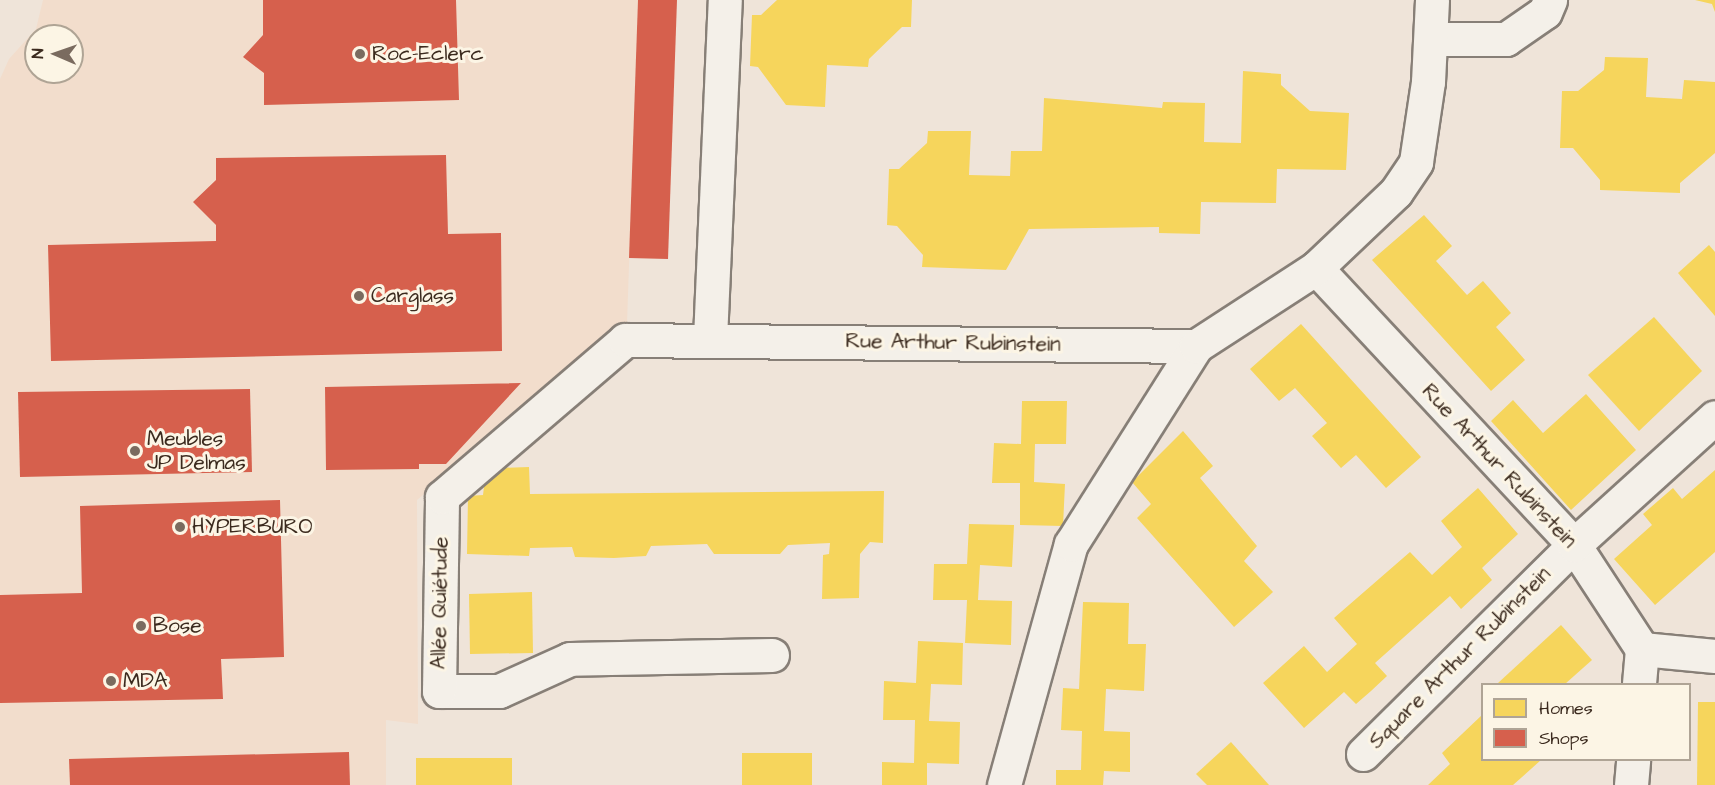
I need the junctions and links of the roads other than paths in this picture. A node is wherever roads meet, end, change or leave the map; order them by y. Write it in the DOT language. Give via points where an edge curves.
graph roads {
  1 [pos="725,0"];
  2 [pos="1432,0"];
  3 [pos="1550,0"];
  4 [pos="1431,39"];
  5 [pos="1316,268"];
  6 [pos="710,339"];
  7 [pos="1196,346"];
  8 [pos="575,378"];
  9 [pos="1715,417"];
  10 [pos="1574,545"];
  11 [pos="1642,649"];
  12 [pos="772,655"];
  13 [pos="1715,656"];
  14 [pos="1639,683"];
  15 [pos="1363,754"];
  16 [pos="1633,761"];
  17 [pos="1004,785"];
  18 [pos="1631,785"];
  1 -- 6 [label="street"];
  2 -- 4 [label="street"];
  3 -- 4 [label="street" via="1545,12 1506,39"];
  4 -- 5 [label="street" via="1416,162 1396,192"];
  5 -- 7 [label="street"];
  5 -- 10 [label="street, Rue Arthur Rubinstein"];
  6 -- 7 [label="street, Rue Arthur Rubinstein"];
  6 -- 8 [label="street, Rue Arthur Rubinstein" via="625,340"];
  7 -- 17 [label="street" via="1071,544"];
  8 -- 12 [label="street, Allée Quiétude" via="442,497 439,691 499,691 570,658"];
  9 -- 10 [label="street, Square Arthur Rubinstein"];
  10 -- 11 [label="street, Rue Arthur Rubinstein"];
  10 -- 15 [label="street, Square Arthur Rubinstein"];
  11 -- 13 [label="street"];
  11 -- 14 [label="street"];
  16 -- 18 [label="street"];
}
